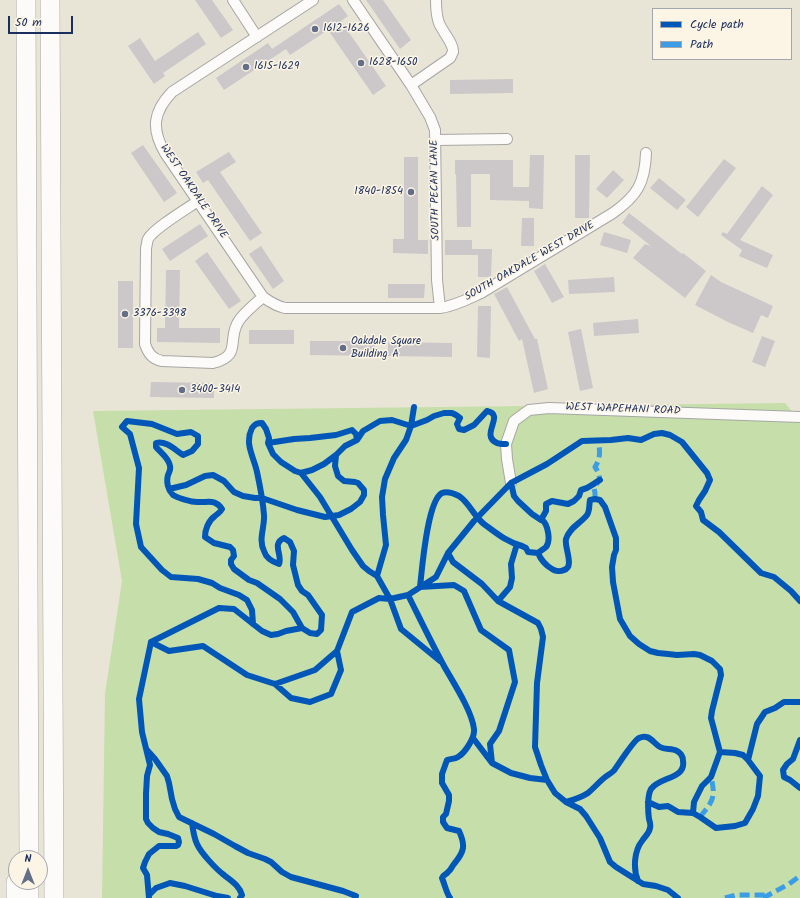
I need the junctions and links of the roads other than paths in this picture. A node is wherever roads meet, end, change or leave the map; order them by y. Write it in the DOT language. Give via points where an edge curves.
graph roads {
  1 [pos="18,0"];
  2 [pos="26,0"];
  3 [pos="50,0"];
  4 [pos="233,0"];
  5 [pos="313,0"];
  6 [pos="353,0"];
  7 [pos="436,0"];
  8 [pos="257,37"];
  9 [pos="26,69"];
  10 [pos="411,85"];
  11 [pos="507,139"];
  12 [pos="436,140"];
  13 [pos="646,153"];
  14 [pos="198,201"];
  15 [pos="263,297"];
  16 [pos="302,308"];
  17 [pos="440,308"];
  18 [pos="800,417"];
  19 [pos="511,483"];
  20 [pos="28,668"];
  21 [pos="54,817"];
  22 [pos="17,850"];
  23 [pos="29,850"];
  24 [pos="54,898"];
  25 [pos="59,898"];
  1 -- 9 [label="highway"];
  2 -- 9 [label="highway"];
  3 -- 21 [label="highway"];
  4 -- 8 [label="street"];
  5 -- 8 [label="street"];
  6 -- 10 [label="street, SOUTH PECAN LANE"];
  7 -- 10 [label="street" via="439,24 451,43 453,52 450,58"];
  8 -- 14 [label="street, WEST OAKDALE DRIVE" via="172,92 160,109 156,131 159,143"];
  9 -- 20 [label="highway"];
  10 -- 12 [label="street, SOUTH PECAN LANE" via="430,117"];
  11 -- 12 [label="street"];
  12 -- 17 [label="street, SOUTH PECAN LANE" via="437,280"];
  13 -- 17 [label="street, SOUTH OAKDALE WEST DRIVE" via="640,184 625,204 481,293 468,300"];
  14 -- 15 [label="street, WEST OAKDALE DRIVE"];
  14 -- 15 [label="street" via="159,228 148,239 145,344 147,350 156,360 162,361 220,361 231,352 236,324"];
  15 -- 16 [label="street, WEST OAKDALE DRIVE" via="279,307"];
  16 -- 17 [label="street, SOUTH OAKDALE WEST DRIVE"];
  18 -- 19 [label="street, WEST WAPEHANI ROAD" via="549,408 530,410 514,421 506,444"];
  20 -- 22 [label="highway" via="19,750"];
  20 -- 23 [label="highway"];
  21 -- 24 [label="highway"];
  21 -- 25 [label="highway"];
}
